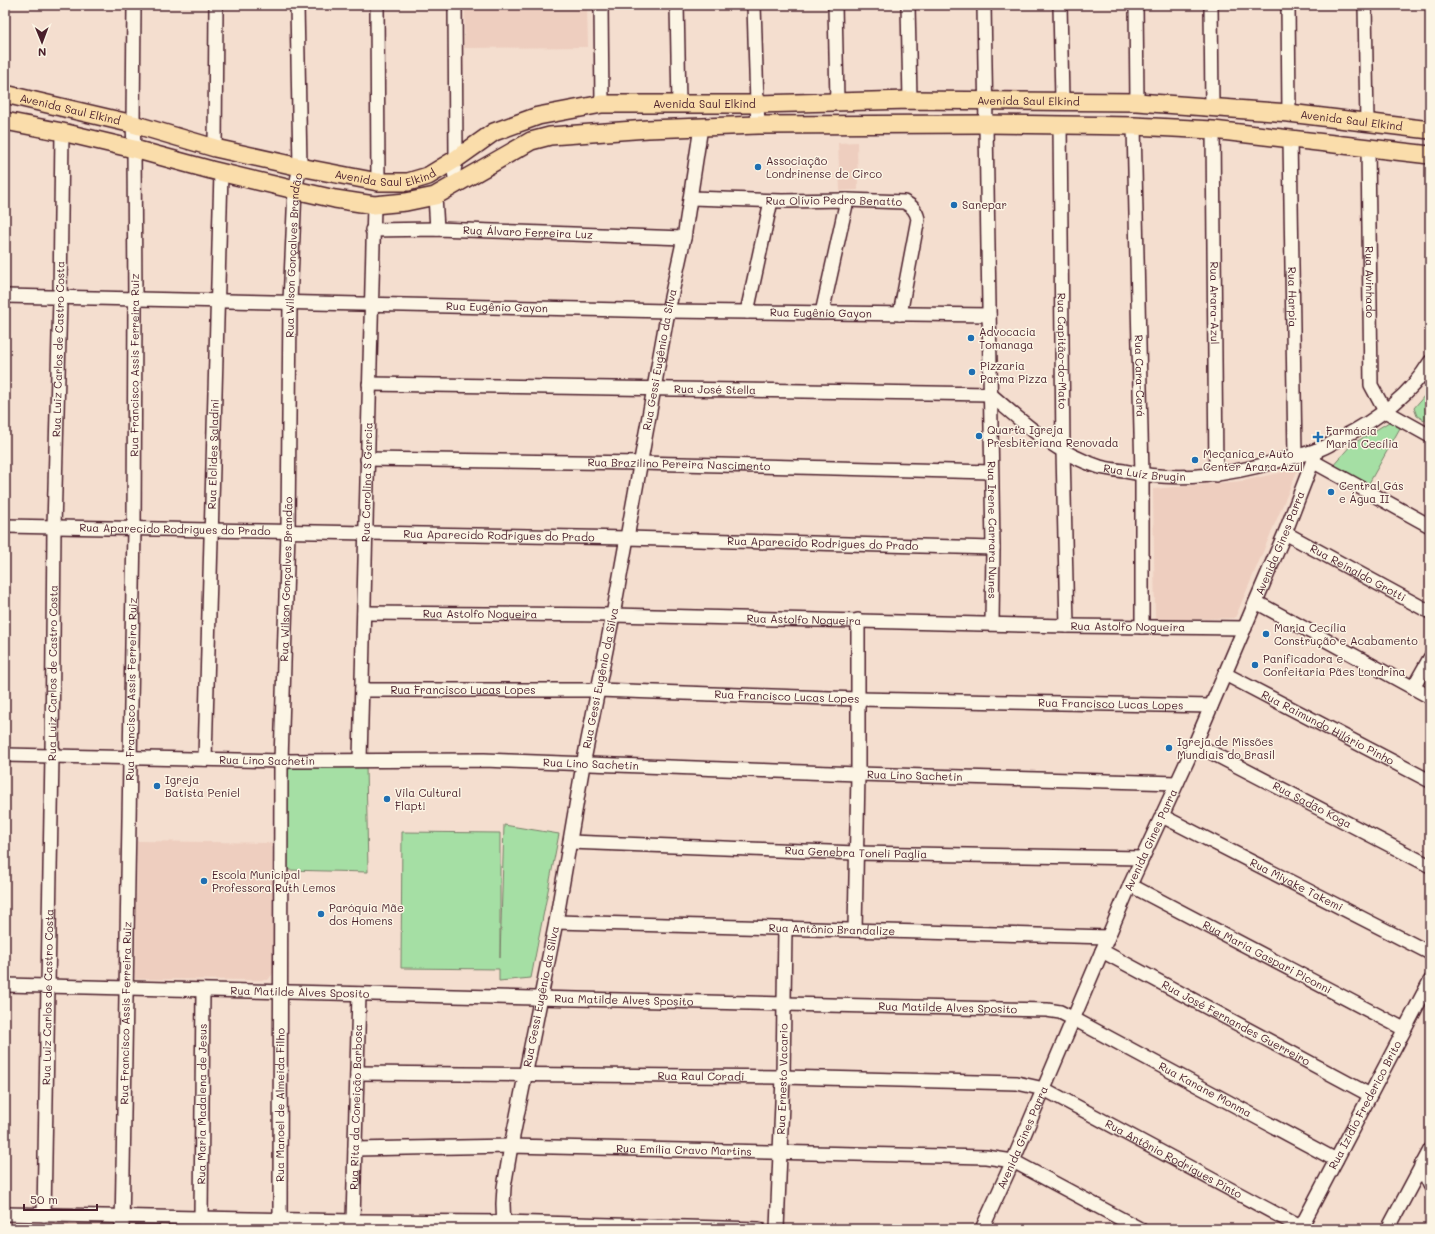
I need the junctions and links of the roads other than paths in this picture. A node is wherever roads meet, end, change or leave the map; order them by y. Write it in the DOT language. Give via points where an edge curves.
graph roads {
  1 [pos="134,5"];
  2 [pos="216,5"];
  3 [pos="298,5"];
  4 [pos="377,5"];
  5 [pos="455,5"];
  6 [pos="601,5"];
  7 [pos="677,5"];
  8 [pos="754,5"];
  9 [pos="835,5"];
  10 [pos="908,5"];
  11 [pos="984,5"];
  12 [pos="1060,5"];
  13 [pos="1136,5"];
  14 [pos="1211,5"];
  15 [pos="1288,5"];
  16 [pos="1365,5"];
  17 [pos="5,94"];
  18 [pos="910,100"];
  19 [pos="986,100"];
  20 [pos="1062,100"];
  21 [pos="837,101"];
  22 [pos="1137,102"];
  23 [pos="602,104"];
  24 [pos="678,104"];
  25 [pos="757,104"];
  26 [pos="1212,107"];
  27 [pos="1289,113"];
  28 [pos="5,121"];
  29 [pos="1367,123"];
  30 [pos="133,124"];
  31 [pos="986,124"];
  32 [pos="1060,124"];
  33 [pos="758,125"];
  34 [pos="1134,126"];
  35 [pos="701,127"];
  36 [pos="1213,130"];
  37 [pos="1430,130"];
  38 [pos="62,132"];
  39 [pos="1290,139"];
  40 [pos="215,148"];
  41 [pos="1368,148"];
  42 [pos="134,149"];
  43 [pos="1430,155"];
  44 [pos="456,159"];
  45 [pos="300,167"];
  46 [pos="221,173"];
  47 [pos="378,182"];
  48 [pos="456,184"];
  49 [pos="295,190"];
  50 [pos="435,196"];
  51 [pos="691,198"];
  52 [pos="771,200"];
  53 [pos="847,200"];
  54 [pos="374,204"];
  55 [pos="437,229"];
  56 [pos="372,230"];
  57 [pos="684,238"];
  58 [pos="5,296"];
  59 [pos="60,298"];
  60 [pos="135,299"];
  61 [pos="218,301"];
  62 [pos="290,302"];
  63 [pos="370,303"];
  64 [pos="668,310"];
  65 [pos="747,312"];
  66 [pos="822,313"];
  67 [pos="900,314"];
  68 [pos="989,315"];
  69 [pos="1430,362"];
  70 [pos="369,384"];
  71 [pos="654,389"];
  72 [pos="990,394"];
  73 [pos="1385,411"];
  74 [pos="1430,436"];
  75 [pos="1063,451"];
  76 [pos="1295,456"];
  77 [pos="1315,456"];
  78 [pos="367,459"];
  79 [pos="640,463"];
  80 [pos="991,472"];
  81 [pos="1142,475"];
  82 [pos="1216,475"];
  83 [pos="5,526"];
  84 [pos="1430,526"];
  85 [pos="54,527"];
  86 [pos="134,529"];
  87 [pos="210,531"];
  88 [pos="288,531"];
  89 [pos="366,533"];
  90 [pos="1285,534"];
  91 [pos="627,538"];
  92 [pos="993,548"];
  93 [pos="1256,602"];
  94 [pos="1430,612"];
  95 [pos="364,613"];
  96 [pos="613,615"];
  97 [pos="858,620"];
  98 [pos="992,624"];
  99 [pos="1067,626"];
  100 [pos="1142,626"];
  101 [pos="1245,628"];
  102 [pos="1430,658"];
  103 [pos="1225,674"];
  104 [pos="1413,688"];
  105 [pos="362,690"];
  106 [pos="598,690"];
  107 [pos="1430,697"];
  108 [pos="858,699"];
  109 [pos="1211,706"];
  110 [pos="1195,744"];
  111 [pos="5,755"];
  112 [pos="52,755"];
  113 [pos="129,757"];
  114 [pos="205,759"];
  115 [pos="360,760"];
  116 [pos="281,761"];
  117 [pos="583,765"];
  118 [pos="858,774"];
  119 [pos="1430,781"];
  120 [pos="1177,783"];
  121 [pos="1162,816"];
  122 [pos="570,842"];
  123 [pos="856,853"];
  124 [pos="1142,858"];
  125 [pos="1430,866"];
  126 [pos="1130,885"];
  127 [pos="556,922"];
  128 [pos="785,928"];
  129 [pos="855,930"];
  130 [pos="1108,937"];
  131 [pos="1102,951"];
  132 [pos="1430,953"];
  133 [pos="1430,981"];
  134 [pos="5,985"];
  135 [pos="47,986"];
  136 [pos="126,988"];
  137 [pos="203,990"];
  138 [pos="280,992"];
  139 [pos="358,994"];
  140 [pos="541,998"];
  141 [pos="785,1004"];
  142 [pos="1074,1019"];
  143 [pos="1404,1029"];
  144 [pos="357,1073"];
  145 [pos="526,1074"];
  146 [pos="783,1078"];
  147 [pos="1044,1089"];
  148 [pos="1370,1095"];
  149 [pos="511,1146"];
  150 [pos="355,1149"];
  151 [pos="1430,1150"];
  152 [pos="780,1153"];
  153 [pos="1336,1160"];
  154 [pos="1013,1161"];
  155 [pos="1421,1165"];
  156 [pos="1430,1185"];
  157 [pos="5,1214"];
  158 [pos="44,1215"];
  159 [pos="201,1218"];
  160 [pos="280,1219"];
  161 [pos="353,1221"];
  162 [pos="122,1223"];
  163 [pos="504,1226"];
  164 [pos="1301,1228"];
  165 [pos="759,1229"];
  166 [pos="777,1229"];
  167 [pos="982,1229"];
  168 [pos="1140,1229"];
  169 [pos="1388,1229"];
  1 -- 30 [label="street, Rua Francisco Assis Ferreira Ruiz"];
  2 -- 40 [label="street"];
  3 -- 45 [label="street, Rua Wilson Gonçalves Brandão"];
  4 -- 47 [label="street"];
  5 -- 44 [label="street"];
  6 -- 23 [label="street"];
  7 -- 24 [label="street"];
  8 -- 25 [label="street"];
  9 -- 21 [label="street"];
  10 -- 18 [label="street"];
  11 -- 19 [label="street, Rua Irene Carrara Nunes"];
  12 -- 20 [label="street"];
  13 -- 22 [label="street"];
  14 -- 26 [label="street"];
  15 -- 27 [label="street"];
  16 -- 29 [label="street"];
  17 -- 30 [label="main road, Avenida Saul Elkind"];
  18 -- 19 [label="main road, Avenida Saul Elkind"];
  18 -- 21 [label="main road, Avenida Saul Elkind"];
  19 -- 20 [label="main road, Avenida Saul Elkind"];
  19 -- 31 [label="street, Rua Irene Carrara Nunes"];
  20 -- 22 [label="main road, Avenida Saul Elkind"];
  21 -- 25 [label="main road, Avenida Saul Elkind"];
  22 -- 26 [label="main road, Avenida Saul Elkind"];
  23 -- 24 [label="main road, Avenida Saul Elkind"];
  23 -- 44 [label="main road, Avenida Saul Elkind" via="538,116 494,132"];
  24 -- 25 [label="main road, Avenida Saul Elkind"];
  25 -- 33 [label="street"];
  26 -- 27 [label="main road, Avenida Saul Elkind"];
  27 -- 29 [label="main road, Avenida Saul Elkind"];
  28 -- 38 [label="main road, Avenida Saul Elkind"];
  29 -- 37 [label="main road, Avenida Saul Elkind"];
  30 -- 40 [label="main road, Avenida Saul Elkind"];
  30 -- 42 [label="street, Rua Francisco Assis Ferreira Ruiz"];
  31 -- 32 [label="main road, Avenida Saul Elkind"];
  31 -- 33 [label="main road, Avenida Saul Elkind"];
  31 -- 68 [label="street, Rua Irene Carrara Nunes"];
  32 -- 34 [label="main road, Avenida Saul Elkind"];
  32 -- 75 [label="street, Rua Capitão-do-Mato"];
  33 -- 35 [label="main road, Avenida Saul Elkind"];
  34 -- 36 [label="main road, Avenida Saul Elkind"];
  34 -- 81 [label="street, Rua Cara-Cará"];
  35 -- 48 [label="main road, Avenida Saul Elkind" via="550,136 531,141"];
  35 -- 51 [label="street, Rua Gessi Eugênio da Silva"];
  36 -- 39 [label="main road, Avenida Saul Elkind"];
  36 -- 82 [label="street, Rua Arara-Azul"];
  38 -- 42 [label="main road, Avenida Saul Elkind"];
  38 -- 59 [label="street, Rua Luiz Carlos de Castro Costa"];
  39 -- 41 [label="main road, Avenida Saul Elkind"];
  39 -- 76 [label="street, Rua Harpia"];
  40 -- 45 [label="main road, Avenida Saul Elkind"];
  41 -- 43 [label="main road, Avenida Saul Elkind"];
  41 -- 73 [label="street, Rua Avinhado" via="1371,385"];
  42 -- 46 [label="main road, Avenida Saul Elkind"];
  42 -- 60 [label="street, Rua Francisco Assis Ferreira Ruiz"];
  44 -- 47 [label="main road, Avenida Saul Elkind" via="428,176 408,182"];
  44 -- 48 [label="street"];
  45 -- 47 [label="main road, Avenida Saul Elkind"];
  45 -- 49 [label="street, Rua Wilson Gonçalves Brandão"];
  46 -- 49 [label="main road, Avenida Saul Elkind"];
  46 -- 61 [label="street, Rua Elclides Saladini"];
  48 -- 50 [label="main road, Avenida Saul Elkind"];
  49 -- 54 [label="main road, Avenida Saul Elkind"];
  49 -- 62 [label="street, Rua Wilson Gonçalves Brandão"];
  50 -- 54 [label="main road, Avenida Saul Elkind" via="406,202"];
  50 -- 55 [label="street"];
  51 -- 52 [label="street, Rua Olívio Pedro Benatto"];
  51 -- 57 [label="street, Rua Gessi Eugênio da Silva"];
  52 -- 53 [label="street, Rua Olívio Pedro Benatto"];
  52 -- 65 [label="street"];
  53 -- 66 [label="street"];
  53 -- 67 [label="street, Rua Olívio Pedro Benatto" via="904,202 916,212 918,219"];
  54 -- 56 [label="street, Rua Carolina S Garcia"];
  55 -- 56 [label="street, Rua Álvaro Ferreira Luz"];
  55 -- 57 [label="street, Rua Álvaro Ferreira Luz"];
  56 -- 63 [label="street, Rua Carolina S Garcia"];
  57 -- 64 [label="street, Rua Gessi Eugênio da Silva"];
  58 -- 59 [label="street, Rua Eugênio Gayon"];
  59 -- 60 [label="street, Rua Eugênio Gayon"];
  59 -- 85 [label="street, Rua Luiz Carlos de Castro Costa"];
  60 -- 61 [label="street, Rua Eugênio Gayon"];
  60 -- 86 [label="street, Rua Francisco Assis Ferreira Ruiz"];
  61 -- 62 [label="street, Rua Eugênio Gayon"];
  61 -- 87 [label="street, Rua Elclides Saladini"];
  62 -- 63 [label="street, Rua Eugênio Gayon"];
  62 -- 88 [label="street, Rua Wilson Gonçalves Brandão"];
  63 -- 64 [label="street, Rua Eugênio Gayon"];
  63 -- 70 [label="street, Rua Carolina S Garcia"];
  64 -- 65 [label="street, Rua Eugênio Gayon"];
  64 -- 71 [label="street, Rua Gessi Eugênio da Silva"];
  65 -- 66 [label="street, Rua Eugênio Gayon"];
  66 -- 67 [label="street, Rua Eugênio Gayon"];
  67 -- 68 [label="street, Rua Eugênio Gayon"];
  68 -- 72 [label="street, Rua Irene Carrara Nunes"];
  69 -- 73 [label="street, Rua Luíz Brugin" via="1413,385"];
  70 -- 71 [label="street, Rua José Stella"];
  70 -- 78 [label="street, Rua Carolina S Garcia"];
  71 -- 72 [label="street, Rua José Stella"];
  71 -- 79 [label="street, Rua Gessi Eugênio da Silva"];
  72 -- 75 [label="street, Rua Luíz Brugin" via="1028,427"];
  72 -- 80 [label="street, Rua Irene Carrara Nunes"];
  73 -- 74 [label="street"];
  73 -- 77 [label="street, Rua Luíz Brugin"];
  75 -- 81 [label="street, Rua Luíz Brugin" via="1100,467"];
  75 -- 99 [label="street, Rua Capitão-do-Mato"];
  76 -- 77 [label="street, Rua Luíz Brugin"];
  76 -- 82 [label="street, Rua Luíz Brugin" via="1258,467"];
  77 -- 84 [label="street"];
  77 -- 90 [label="street, Avenida Gines Parra"];
  78 -- 79 [label="street, Rua Brazilino Pereira Nascimento"];
  78 -- 89 [label="street, Rua Carolina S Garcia"];
  79 -- 80 [label="street, Rua Brazilino Pereira Nascimento"];
  79 -- 91 [label="street, Rua Gessi Eugênio da Silva"];
  80 -- 92 [label="street, Rua Irene Carrara Nunes"];
  81 -- 82 [label="street, Rua Luíz Brugin"];
  81 -- 100 [label="street, Rua Cara-Cará"];
  83 -- 85 [label="street, Rua Aparecido Rodrigues do Prado"];
  85 -- 86 [label="street, Rua Aparecido Rodrigues do Prado"];
  85 -- 112 [label="street, Rua Luiz Carlos de Castro Costa"];
  86 -- 87 [label="street, Rua Aparecido Rodrigues do Prado"];
  86 -- 113 [label="street, Rua Francisco Assis Ferreira Ruiz"];
  87 -- 88 [label="street, Rua Aparecido Rodrigues do Prado"];
  87 -- 114 [label="street, Rua Elclides Saladini"];
  88 -- 89 [label="street, Rua Aparecido Rodrigues do Prado"];
  88 -- 116 [label="street, Rua Wilson Gonçalves Brandão"];
  89 -- 91 [label="street, Rua Aparecido Rodrigues do Prado"];
  89 -- 95 [label="street, Rua Carolina S Garcia"];
  90 -- 93 [label="street, Avenida Gines Parra"];
  90 -- 94 [label="street, Rua Reinaldo Grotti"];
  91 -- 92 [label="street, Rua Aparecido Rodrigues do Prado"];
  91 -- 96 [label="street, Rua Gessi Eugênio da Silva"];
  92 -- 98 [label="street, Rua Irene Carrara Nunes"];
  93 -- 101 [label="street, Avenida Gines Parra"];
  93 -- 104 [label="street"];
  95 -- 96 [label="street, Rua Astolfo Nogueira"];
  95 -- 105 [label="street, Rua Carolina S Garcia"];
  96 -- 97 [label="street, Rua Astolfo Nogueira"];
  96 -- 106 [label="street, Rua Gessi Eugênio da Silva"];
  97 -- 98 [label="street, Rua Astolfo Nogueira"];
  97 -- 108 [label="street"];
  98 -- 99 [label="street, Rua Astolfo Nogueira"];
  99 -- 100 [label="street, Rua Astolfo Nogueira"];
  100 -- 101 [label="street, Rua Astolfo Nogueira"];
  101 -- 103 [label="street, Avenida Gines Parra"];
  102 -- 104 [label="street"];
  103 -- 109 [label="street, Avenida Gines Parra"];
  103 -- 119 [label="street, Rua Raimundo Hilário Pinho"];
  104 -- 107 [label="street"];
  105 -- 106 [label="street, Rua Francisco Lucas Lopes"];
  105 -- 115 [label="street, Rua Carolina S Garcia"];
  106 -- 108 [label="street, Rua Francisco Lucas Lopes"];
  106 -- 117 [label="street, Rua Gessi Eugênio da Silva"];
  108 -- 109 [label="street, Rua Francisco Lucas Lopes"];
  108 -- 118 [label="street"];
  109 -- 110 [label="street, Avenida Gines Parra"];
  110 -- 120 [label="street, Avenida Gines Parra"];
  110 -- 125 [label="street, Rua Sadão Koga"];
  111 -- 112 [label="street, Rua Lino Sachetin"];
  112 -- 113 [label="street, Rua Lino Sachetin"];
  112 -- 135 [label="street, Rua Luiz Carlos de Castro Costa"];
  113 -- 114 [label="street, Rua Lino Sachetin"];
  113 -- 136 [label="street, Rua Francisco Assis Ferreira Ruiz"];
  114 -- 116 [label="street, Rua Lino Sachetin"];
  115 -- 116 [label="street, Rua Lino Sachetin"];
  115 -- 117 [label="street, Rua Lino Sachetin" via="484,760"];
  116 -- 138 [label="street, Rua Wilson Gonçalves Brandão"];
  117 -- 118 [label="street, Rua Lino Sachetin"];
  117 -- 122 [label="street, Rua Gessi Eugênio da Silva"];
  118 -- 120 [label="street, Rua Lino Sachetin"];
  118 -- 123 [label="street"];
  120 -- 121 [label="street, Avenida Gines Parra"];
  121 -- 124 [label="street, Avenida Gines Parra"];
  121 -- 132 [label="street, Rua Miyake Takemi"];
  122 -- 123 [label="street, Rua Genebra Toneli Paglia"];
  122 -- 127 [label="street, Rua Gessi Eugênio da Silva"];
  123 -- 124 [label="street, Rua Genebra Toneli Paglia"];
  123 -- 129 [label="street"];
  124 -- 126 [label="street, Avenida Gines Parra"];
  126 -- 130 [label="street, Avenida Gines Parra"];
  126 -- 143 [label="street, Rua Maria Gaspari Piconni"];
  127 -- 128 [label="street, Rua Antônio Brandalize"];
  127 -- 140 [label="street, Rua Gessi Eugênio da Silva"];
  128 -- 129 [label="street, Rua Antônio Brandalize"];
  128 -- 141 [label="street, Rua Ernesto Vacario"];
  129 -- 130 [label="street, Rua Antônio Brandalize"];
  130 -- 131 [label="street, Avenida Gines Parra"];
  131 -- 142 [label="street, Avenida Gines Parra"];
  131 -- 148 [label="street, Rua José Fernandes Guerreiro"];
  133 -- 143 [label="street, Rua Izidio Frederico Brito"];
  134 -- 135 [label="street, Rua Matilde Alves Sposito"];
  135 -- 136 [label="street, Rua Matilde Alves Sposito"];
  135 -- 158 [label="street, Rua Luiz Carlos de Castro Costa"];
  136 -- 137 [label="street, Rua Matilde Alves Sposito"];
  136 -- 162 [label="street, Rua Francisco Assis Ferreira Ruiz"];
  137 -- 138 [label="street, Rua Matilde Alves Sposito"];
  137 -- 159 [label="street, Rua Maria Madalena de Jesus"];
  138 -- 139 [label="street, Rua Matilde Alves Sposito"];
  138 -- 160 [label="street, Rua Manoel de Almeida Filho"];
  139 -- 140 [label="street, Rua Matilde Alves Sposito"];
  139 -- 144 [label="street, Rua Rita da Coneição Barbosa"];
  140 -- 141 [label="street, Rua Matilde Alves Sposito"];
  140 -- 145 [label="street, Rua Gessi Eugênio da Silva"];
  141 -- 142 [label="street, Rua Matilde Alves Sposito" via="1047,1010 1060,1012"];
  141 -- 146 [label="street, Rua Ernesto Vacario"];
  142 -- 147 [label="street, Avenida Gines Parra"];
  142 -- 153 [label="street, Rua Kanane Monma"];
  143 -- 148 [label="street, Rua Izidio Frederico Brito"];
  144 -- 145 [label="street, Rua Raul Coradi"];
  144 -- 150 [label="street, Rua Rita da Coneição Barbosa"];
  145 -- 146 [label="street, Rua Raul Coradi"];
  145 -- 149 [label="street, Rua Gessi Eugênio da Silva"];
  146 -- 147 [label="street, Rua Raul Coradi" via="1017,1083"];
  146 -- 152 [label="street, Rua Ernesto Vacario"];
  147 -- 154 [label="street, Avenida Gines Parra"];
  147 -- 164 [label="street, Rua Antônio Rodrigues Pinto"];
  148 -- 153 [label="street, Rua Izidio Frederico Brito"];
  149 -- 150 [label="street, Rua Emília Cravo Martins"];
  149 -- 152 [label="street, Rua Emília Cravo Martins"];
  149 -- 163 [label="street, Rua Gessi Eugênio da Silva" via="504,1188"];
  150 -- 161 [label="street, Rua Rita da Coneição Barbosa"];
  151 -- 155 [label="street"];
  152 -- 154 [label="street, Rua Emília Cravo Martins" via="986,1157"];
  152 -- 166 [label="street, Rua Ernesto Vacario"];
  153 -- 164 [label="street, Rua Izidio Frederico Brito"];
  154 -- 167 [label="street, Avenida Gines Parra"];
  154 -- 168 [label="street, Rua Emília Cravo Martins"];
  155 -- 156 [label="street"];
  155 -- 169 [label="street"];
  157 -- 158 [label="street"];
  158 -- 162 [label="street"];
  159 -- 160 [label="street"];
  159 -- 162 [label="street"];
  160 -- 161 [label="street"];
  161 -- 163 [label="street"];
  163 -- 165 [label="street"];
}
